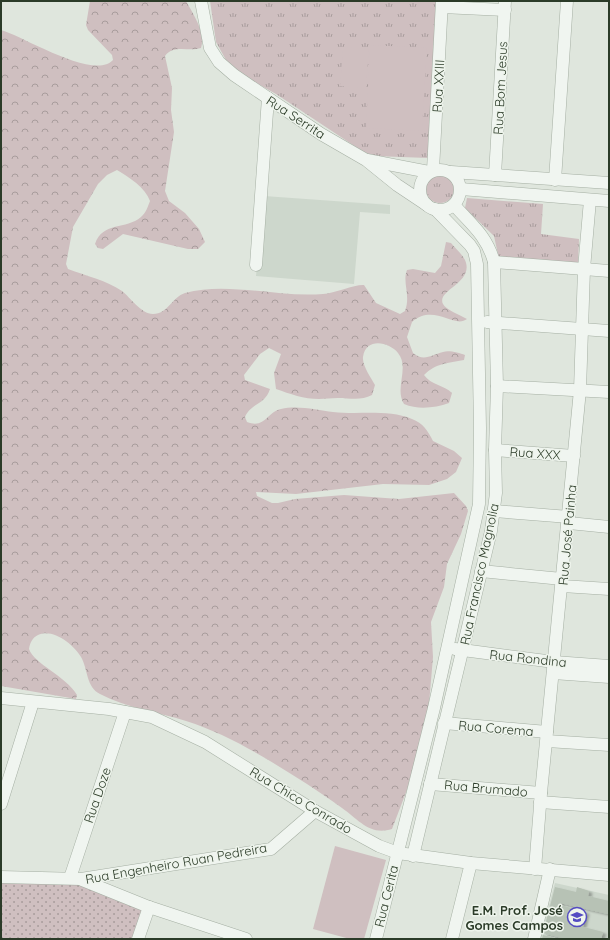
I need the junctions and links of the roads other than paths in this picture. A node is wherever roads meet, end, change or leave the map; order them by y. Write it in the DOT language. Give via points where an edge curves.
graph roads {
  1 [pos="202,1"];
  2 [pos="567,1"];
  3 [pos="442,4"];
  4 [pos="505,6"];
  5 [pos="268,98"];
  6 [pos="366,160"];
  7 [pos="431,171"];
  8 [pos="450,172"];
  9 [pos="495,175"];
  10 [pos="555,180"];
  11 [pos="609,183"];
  12 [pos="461,189"];
  13 [pos="590,200"];
  14 [pos="609,201"];
  15 [pos="454,205"];
  16 [pos="431,207"];
  17 [pos="494,262"];
  18 [pos="256,265"];
  19 [pos="584,269"];
  20 [pos="609,271"];
  21 [pos="477,322"];
  22 [pos="495,322"];
  23 [pos="583,329"];
  24 [pos="609,331"];
  25 [pos="498,386"];
  26 [pos="580,390"];
  27 [pos="609,392"];
  28 [pos="495,450"];
  29 [pos="574,456"];
  30 [pos="494,511"];
  31 [pos="569,520"];
  32 [pos="609,527"];
  33 [pos="481,571"];
  34 [pos="562,582"];
  35 [pos="609,589"];
  36 [pos="448,647"];
  37 [pos="462,651"];
  38 [pos="609,666"];
  39 [pos="554,667"];
  40 [pos="609,677"];
  41 [pos="1,698"];
  42 [pos="33,702"];
  43 [pos="125,712"];
  44 [pos="444,723"];
  45 [pos="547,737"];
  46 [pos="609,745"];
  47 [pos="430,784"];
  48 [pos="540,797"];
  49 [pos="1,804"];
  50 [pos="609,807"];
  51 [pos="315,811"];
  52 [pos="398,853"];
  53 [pos="413,856"];
  54 [pos="471,863"];
  55 [pos="536,869"];
  56 [pos="550,870"];
  57 [pos="609,875"];
  58 [pos="1,876"];
  59 [pos="75,878"];
  60 [pos="149,908"];
  61 [pos="138,939"];
  62 [pos="246,939"];
  63 [pos="376,939"];
  64 [pos="452,939"];
  65 [pos="534,939"];
  1 -- 5 [label="street, Rua Serrita" via="210,48 219,62 234,76"];
  2 -- 10 [label="street"];
  3 -- 4 [label="street"];
  3 -- 7 [label="street, Rua XXIII"];
  4 -- 9 [label="street, Rua Bom Jesus"];
  5 -- 6 [label="street, Rua Serrita" via="321,134"];
  5 -- 18 [label="street"];
  6 -- 7 [label="street"];
  6 -- 16 [label="street, Rua Serrita" via="397,185"];
  7 -- 8 [label="street"];
  7 -- 16 [label="street" via="422,179 420,188 422,198"];
  8 -- 9 [label="street"];
  8 -- 12 [label="street" via="460,182"];
  9 -- 10 [label="street"];
  10 -- 11 [label="street"];
  12 -- 13 [label="street"];
  12 -- 15 [label="street"];
  13 -- 14 [label="street"];
  13 -- 19 [label="street, Rua José Painha"];
  15 -- 16 [label="street" via="442,210"];
  15 -- 17 [label="street, Rua Francisco Magnolia" via="483,237 490,247"];
  16 -- 21 [label="street, Rua Francisco Magnolia" via="474,251 477,264"];
  17 -- 19 [label="street"];
  17 -- 22 [label="street, Rua Francisco Magnolia"];
  19 -- 20 [label="street"];
  19 -- 23 [label="street, Rua José Painha"];
  21 -- 22 [label="street"];
  21 -- 36 [label="street, Rua Francisco Magnolia" via="479,504"];
  22 -- 23 [label="street"];
  22 -- 25 [label="street, Rua Francisco Magnolia"];
  23 -- 24 [label="street"];
  23 -- 26 [label="street, Rua José Painha"];
  25 -- 26 [label="street"];
  25 -- 28 [label="street, Rua Francisco Magnolia"];
  26 -- 27 [label="street"];
  26 -- 29 [label="street, Rua José Painha"];
  28 -- 29 [label="street, Rua XXX"];
  28 -- 30 [label="street, Rua Francisco Magnolia"];
  29 -- 31 [label="street, Rua José Painha"];
  30 -- 31 [label="street"];
  30 -- 33 [label="street, Rua Francisco Magnolia"];
  31 -- 32 [label="street"];
  31 -- 34 [label="street, Rua José Painha"];
  33 -- 34 [label="street"];
  33 -- 37 [label="street, Rua Francisco Magnolia"];
  34 -- 35 [label="street"];
  34 -- 39 [label="street, Rua José Painha"];
  36 -- 37 [label="street, Rua Rondina"];
  36 -- 52 [label="street, Rua Francisco Magnolia"];
  37 -- 39 [label="street, Rua Rondina"];
  37 -- 44 [label="street, Rua Francisco Magnolia"];
  38 -- 39 [label="street, Rua Rondina"];
  39 -- 40 [label="street, Rua Rondina"];
  39 -- 45 [label="street, Rua José Painha"];
  41 -- 42 [label="street, Rua Chico Conrado"];
  42 -- 43 [label="street, Rua Chico Conrado"];
  42 -- 49 [label="street"];
  43 -- 51 [label="street, Rua Chico Conrado" via="152,717 205,742"];
  43 -- 59 [label="street, Rua Doze"];
  44 -- 45 [label="street, Rua Corema"];
  44 -- 47 [label="street, Rua Francisco Magnolia"];
  45 -- 46 [label="street, Rua Corema"];
  45 -- 48 [label="street, Rua José Painha"];
  47 -- 48 [label="street, Rua Brumado"];
  47 -- 53 [label="street, Rua Francisco Magnolia"];
  48 -- 50 [label="street, Rua Brumado"];
  48 -- 55 [label="street, Rua José Painha"];
  51 -- 52 [label="street, Rua Chico Conrado" via="379,846"];
  51 -- 59 [label="street, Rua Engenheiro Ruan Pedreira" via="271,849"];
  52 -- 53 [label="street, Rua Chico Conrado"];
  52 -- 63 [label="street, Rua Cerita"];
  53 -- 54 [label="street, Rua Chico Conrado"];
  54 -- 55 [label="street, Rua Chico Conrado"];
  54 -- 64 [label="street"];
  55 -- 56 [label="street, Rua Chico Conrado"];
  56 -- 57 [label="street, Rua Chico Conrado"];
  56 -- 65 [label="street"];
  58 -- 59 [label="street, Rua Engenheiro Ruan Pedreira"];
  59 -- 60 [label="street"];
  60 -- 61 [label="street"];
  60 -- 62 [label="street"];
}
